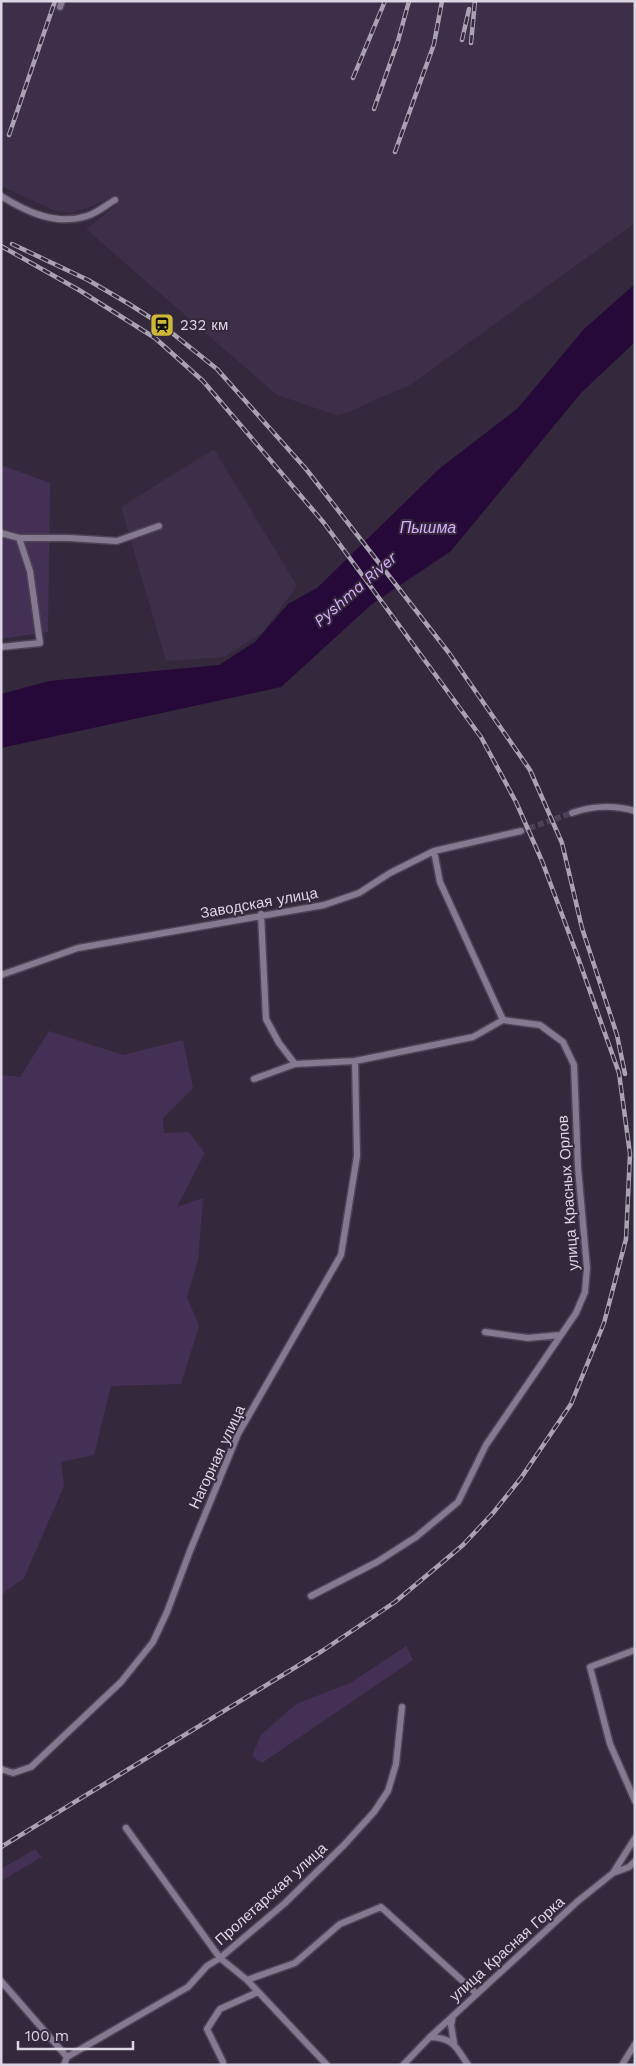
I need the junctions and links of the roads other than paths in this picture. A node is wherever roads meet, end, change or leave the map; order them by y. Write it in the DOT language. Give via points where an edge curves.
graph roads {
  1 [pos="1,196"];
  2 [pos="115,200"];
  3 [pos="158,526"];
  4 [pos="1,534"];
  5 [pos="19,538"];
  6 [pos="1,647"];
  7 [pos="635,812"];
  8 [pos="572,813"];
  9 [pos="521,831"];
  10 [pos="434,851"];
  11 [pos="261,914"];
  12 [pos="1,975"];
  13 [pos="503,1020"];
  14 [pos="355,1061"];
  15 [pos="294,1064"];
  16 [pos="254,1079"];
  17 [pos="485,1332"];
  18 [pos="560,1335"];
  19 [pos="311,1596"];
  20 [pos="635,1650"];
  21 [pos="402,1707"];
  22 [pos="1,1769"];
  23 [pos="635,1801"];
  24 [pos="126,1828"];
  25 [pos="635,1838"];
  26 [pos="635,1861"];
  27 [pos="613,1873"];
  28 [pos="220,1958"];
  29 [pos="247,1980"];
  30 [pos="1,1981"];
  31 [pos="258,1992"];
  32 [pos="477,1994"];
  33 [pos="453,2016"];
  34 [pos="430,2037"];
  35 [pos="454,2043"];
  36 [pos="635,2044"];
  37 [pos="67,2057"];
  38 [pos="223,2062"];
  39 [pos="64,2065"];
  40 [pos="327,2065"];
  41 [pos="403,2065"];
  42 [pos="468,2065"];
  43 [pos="622,2065"];
  1 -- 2 [label="street" via="24,210 61,221 88,216"];
  3 -- 5 [label="street" via="117,541"];
  4 -- 5 [label="street"];
  5 -- 6 [label="street" via="30,571 40,643"];
  7 -- 8 [label="street" via="623,808 586,808"];
  9 -- 10 [label="street, Заводская улица"];
  10 -- 11 [label="street, Заводская улица" via="359,893 324,905"];
  10 -- 13 [label="street" via="440,882"];
  11 -- 12 [label="street, Заводская улица" via="78,948"];
  11 -- 15 [label="street" via="266,1018"];
  13 -- 14 [label="street" via="473,1037"];
  13 -- 18 [label="street, улица Красных Орлов" via="540,1025 563,1042 574,1064 578,1168 587,1268 584,1292 576,1313"];
  14 -- 15 [label="street"];
  14 -- 22 [label="street, Нагорная улица" via="357,1156 341,1255 238,1434 153,1642 121,1682 31,1767 13,1773"];
  15 -- 16 [label="street"];
  17 -- 18 [label="street" via="528,1338"];
  18 -- 19 [label="street, улица Красных Орлов" via="486,1445 458,1502 377,1562"];
  20 -- 23 [label="street" via="590,1668 610,1744"];
  21 -- 28 [label="street, Пролетарская улица" via="396,1764 388,1791 374,1812 285,1903"];
  24 -- 28 [label="street"];
  25 -- 27 [label="street"];
  26 -- 27 [label="street, улица Красная Горка"];
  27 -- 32 [label="street, улица Красная Горка"];
  28 -- 29 [label="street"];
  28 -- 37 [label="street, Пролетарская улица" via="207,1966 188,1987"];
  29 -- 31 [label="street"];
  29 -- 32 [label="street" via="295,1963 340,1924 381,1908"];
  30 -- 37 [label="street"];
  31 -- 38 [label="street" via="220,2009 207,2029"];
  31 -- 40 [label="street"];
  32 -- 33 [label="street, улица Красная Горка"];
  33 -- 34 [label="street, улица Красная Горка"];
  33 -- 35 [label="street"];
  34 -- 35 [label="street" via="444,2037"];
  34 -- 41 [label="street, улица Красная Горка"];
  35 -- 42 [label="street"];
  36 -- 43 [label="street"];
  37 -- 39 [label="street"];
}
